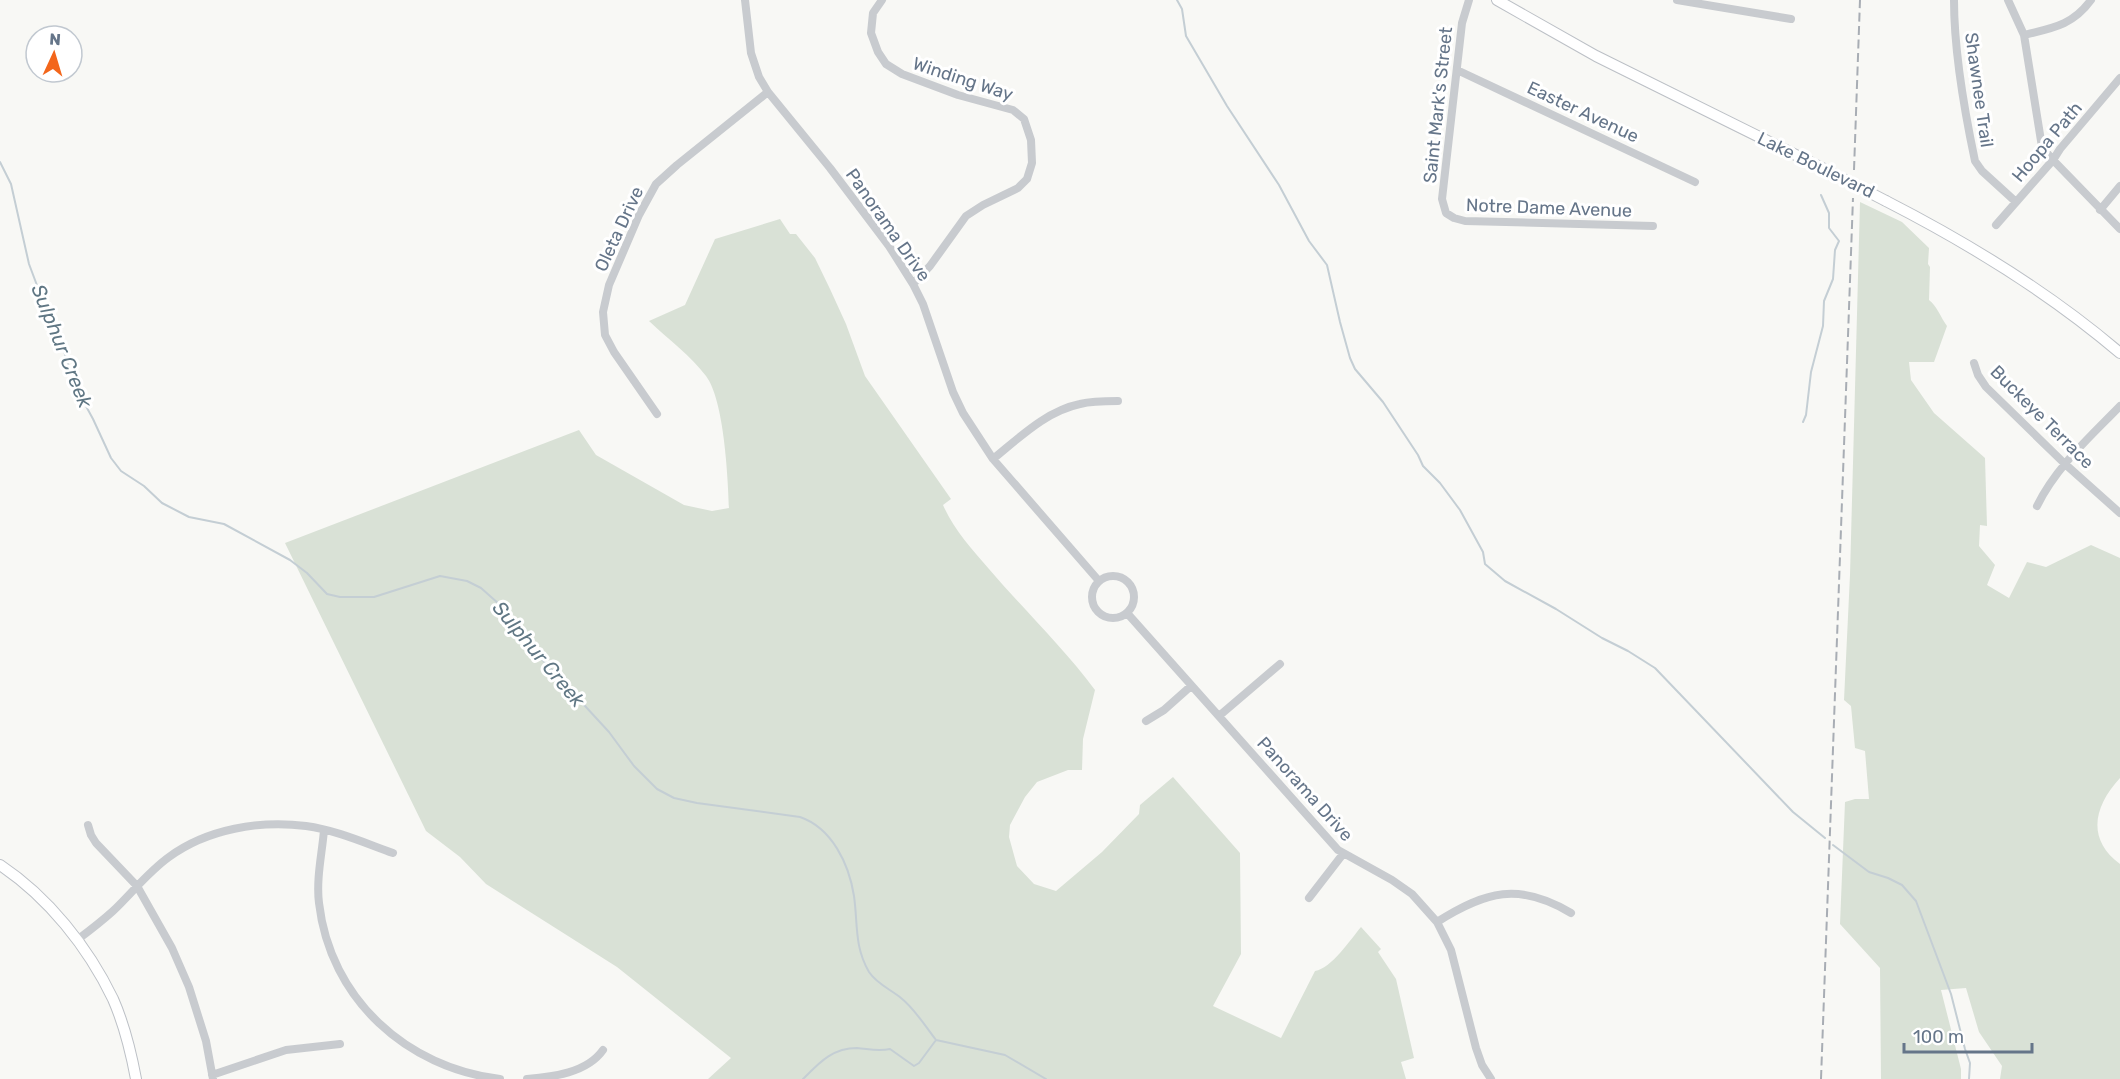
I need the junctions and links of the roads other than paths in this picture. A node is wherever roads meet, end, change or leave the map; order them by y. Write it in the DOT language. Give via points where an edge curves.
graph roads {
  1 [pos="745,0"];
  2 [pos="882,0"];
  3 [pos="1469,0"];
  4 [pos="1497,0"];
  5 [pos="1677,0"];
  6 [pos="1954,0"];
  7 [pos="2008,0"];
  8 [pos="2091,0"];
  9 [pos="1791,19"];
  10 [pos="2024,35"];
  11 [pos="1457,70"];
  12 [pos="2120,78"];
  13 [pos="768,92"];
  14 [pos="2053,160"];
  15 [pos="1695,182"];
  16 [pos="2120,186"];
  17 [pos="2016,202"];
  18 [pos="2100,210"];
  19 [pos="1446,213"];
  20 [pos="1996,225"];
  21 [pos="1653,226"];
  22 [pos="2120,229"];
  23 [pos="913,284"];
  24 [pos="2120,353"];
  25 [pos="1974,363"];
  26 [pos="1118,401"];
  27 [pos="2120,406"];
  28 [pos="657,414"];
  29 [pos="993,459"];
  30 [pos="2065,464"];
  31 [pos="2037,506"];
  32 [pos="2120,513"];
  33 [pos="1099,581"];
  34 [pos="1127,613"];
  35 [pos="1280,664"];
  36 [pos="1191,686"];
  37 [pos="1219,716"];
  38 [pos="1146,721"];
  39 [pos="88,825"];
  40 [pos="324,830"];
  41 [pos="393,853"];
  42 [pos="1343,854"];
  43 [pos="0,865"];
  44 [pos="137,886"];
  45 [pos="1309,898"];
  46 [pos="1571,913"];
  47 [pos="1437,922"];
  48 [pos="77,940"];
  49 [pos="340,1044"];
  50 [pos="603,1050"];
  51 [pos="213,1077"];
  52 [pos="473,1077"];
  53 [pos="136,1079"];
  54 [pos="500,1079"];
  55 [pos="526,1079"];
  56 [pos="1491,1079"];
  1 -- 13 [label="street, Panorama Drive" via="754,66"];
  2 -- 23 [label="street, Winding Way" via="873,13 871,33 886,64 958,95 1013,110 1026,122 1031,140 1032,163 1027,179 1018,188 966,216"];
  3 -- 11 [label="street, Saint Mark's Street" via="1462,22"];
  4 -- 24 [label="main road, Lake Boulevard, bridge" via="1596,56 1953,236 2047,297"];
  5 -- 9 [label="street"];
  6 -- 17 [label="street, Shawnee Trail" via="1961,79 1975,161"];
  7 -- 10 [label="street"];
  8 -- 10 [label="street" via="2072,20"];
  10 -- 14 [label="street" via="2041,144"];
  11 -- 15 [label="street, Easter Avenue"];
  11 -- 19 [label="street, Saint Mark's Street" via="1443,199"];
  12 -- 14 [label="street, Hoopa Path"];
  13 -- 23 [label="street, Panorama Drive" via="843,185"];
  13 -- 28 [label="street, Oleta Drive" via="656,184 609,285 603,312 605,335"];
  14 -- 17 [label="street, Hoopa Path"];
  14 -- 18 [label="street"];
  16 -- 18 [label="street"];
  17 -- 20 [label="street, Hoopa Path"];
  18 -- 22 [label="street"];
  19 -- 21 [label="street, Notre Dame Avenue" via="1465,221"];
  23 -- 29 [label="street, Panorama Drive" via="953,392"];
  25 -- 30 [label="street, Buckeye Terrace" via="1986,387"];
  26 -- 29 [label="street" via="1082,403 1062,410"];
  27 -- 30 [label="street"];
  29 -- 33 [label="street, Panorama Drive"];
  30 -- 31 [label="street" via="2044,490"];
  30 -- 32 [label="street, Buckeye Terrace"];
  33 -- 34 [label="street" via="1110,576 1127,582 1134,600"];
  33 -- 34 [label="street" via="1092,591 1097,611 1108,618"];
  34 -- 36 [label="street, Panorama Drive"];
  35 -- 37 [label="street"];
  36 -- 37 [label="street, Panorama Drive"];
  36 -- 38 [label="street"];
  37 -- 42 [label="street, Panorama Drive"];
  39 -- 44 [label="street" via="96,843"];
  40 -- 41 [label="street"];
  40 -- 44 [label="street" via="280,824 218,833 171,855"];
  40 -- 52 [label="street" via="319,904 327,939 342,975 370,1014 392,1035 420,1054"];
  42 -- 45 [label="street"];
  42 -- 47 [label="street, Panorama Drive" via="1412,894"];
  43 -- 48 [label="main road" via="50,908"];
  44 -- 48 [label="street"];
  44 -- 51 [label="street" via="189,987"];
  46 -- 47 [label="street" via="1544,899 1508,893 1482,898"];
  47 -- 56 [label="street, Panorama Drive" via="1451,950 1476,1048"];
  48 -- 53 [label="main road" via="113,999"];
  49 -- 51 [label="street" via="286,1050"];
  50 -- 55 [label="street" via="584,1066 555,1076"];
  52 -- 54 [label="street"];
}
